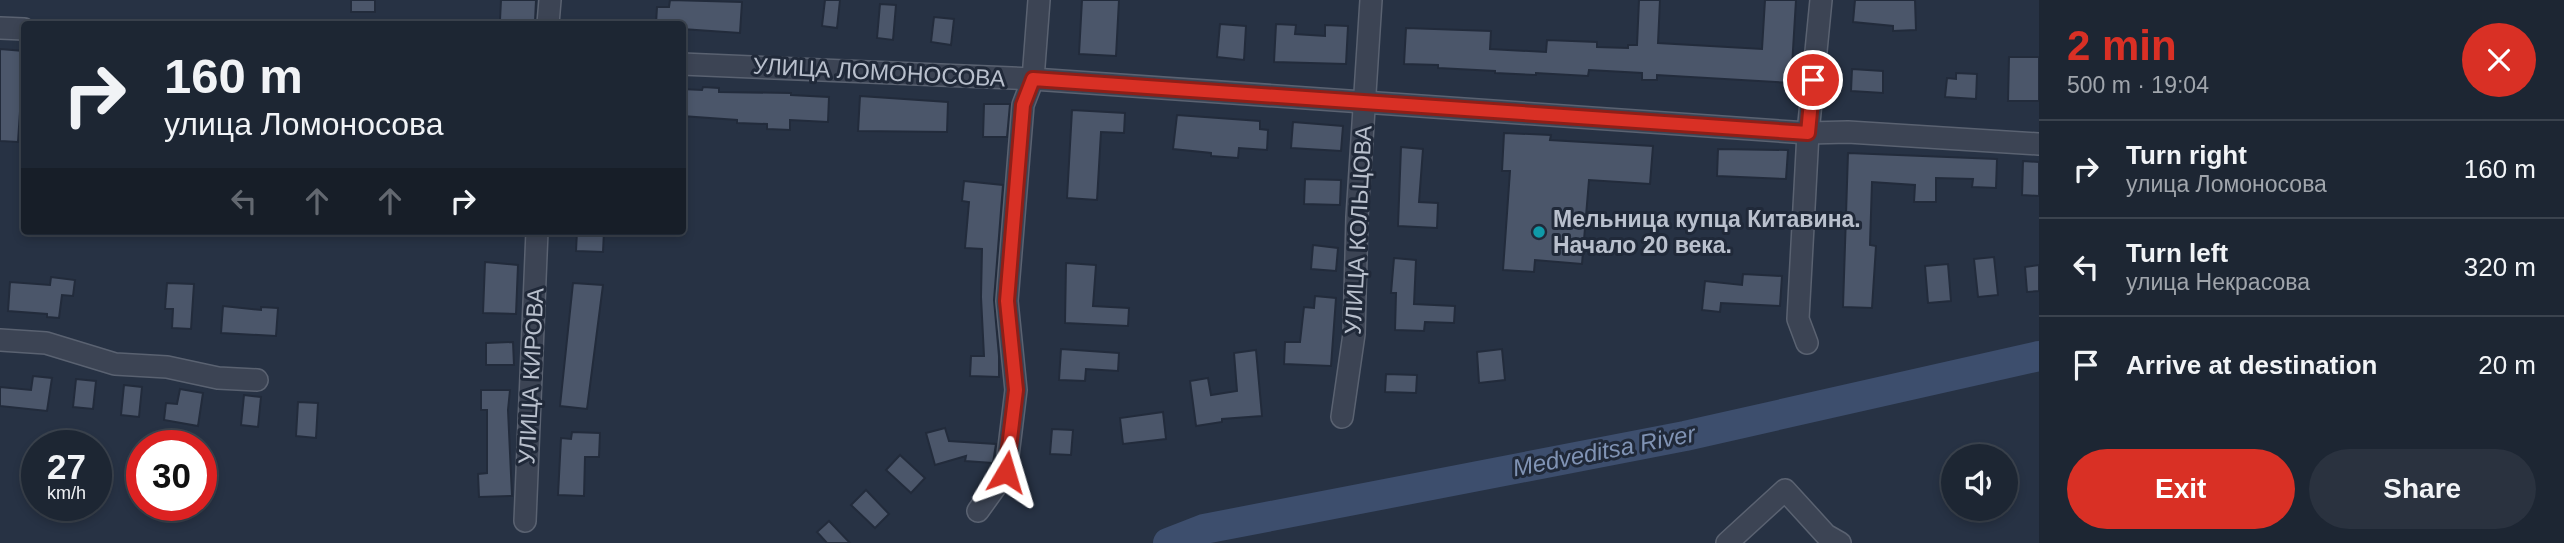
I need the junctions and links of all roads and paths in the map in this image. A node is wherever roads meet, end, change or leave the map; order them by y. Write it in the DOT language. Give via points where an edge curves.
graph roads {
  1 [pos="550,0"];
  2 [pos="1039,0"];
  3 [pos="1371,0"];
  4 [pos="1821,0"];
  5 [pos="548,21"];
  6 [pos="0,28"];
  7 [pos="21,29"];
  8 [pos="686,64"];
  9 [pos="1033,79"];
  10 [pos="1365,102"];
  11 [pos="1808,133"];
  12 [pos="2039,144"];
  13 [pos="537,235"];
  14 [pos="0,340"];
  15 [pos="1807,343"];
  16 [pos="257,380"];
  17 [pos="1342,417"];
  18 [pos="978,512"];
  19 [pos="524,521"];
  20 [pos="1727,543"];
  21 [pos="1840,543"];
  1 -- 5 [label="street"];
  2 -- 9 [label="street"];
  3 -- 10 [label="street, УЛИЦА КОЛЬЦОВА"];
  4 -- 11 [label="street"];
  6 -- 7 [label="street"];
  8 -- 9 [label="street, УЛИЦА ЛОМОНОСОВА"];
  9 -- 10 [label="street, УЛИЦА ЛОМОНОСОВА"];
  9 -- 18 [label="street" via="1023,105 1007,301 1016,390 1006,472"];
  10 -- 11 [label="street, УЛИЦА ЛОМОНОСОВА"];
  10 -- 17 [label="street, УЛИЦА КОЛЬЦОВА" via="1354,334"];
  11 -- 12 [label="street, УЛИЦА ЛОМОНОСОВА"];
  11 -- 15 [label="street" via="1798,319"];
  13 -- 19 [label="street, УЛИЦА КИРОВА"];
  14 -- 16 [label="street" via="46,343 115,364"];
  20 -- 21 [label="street" via="1785,490 1826,535"];
}
